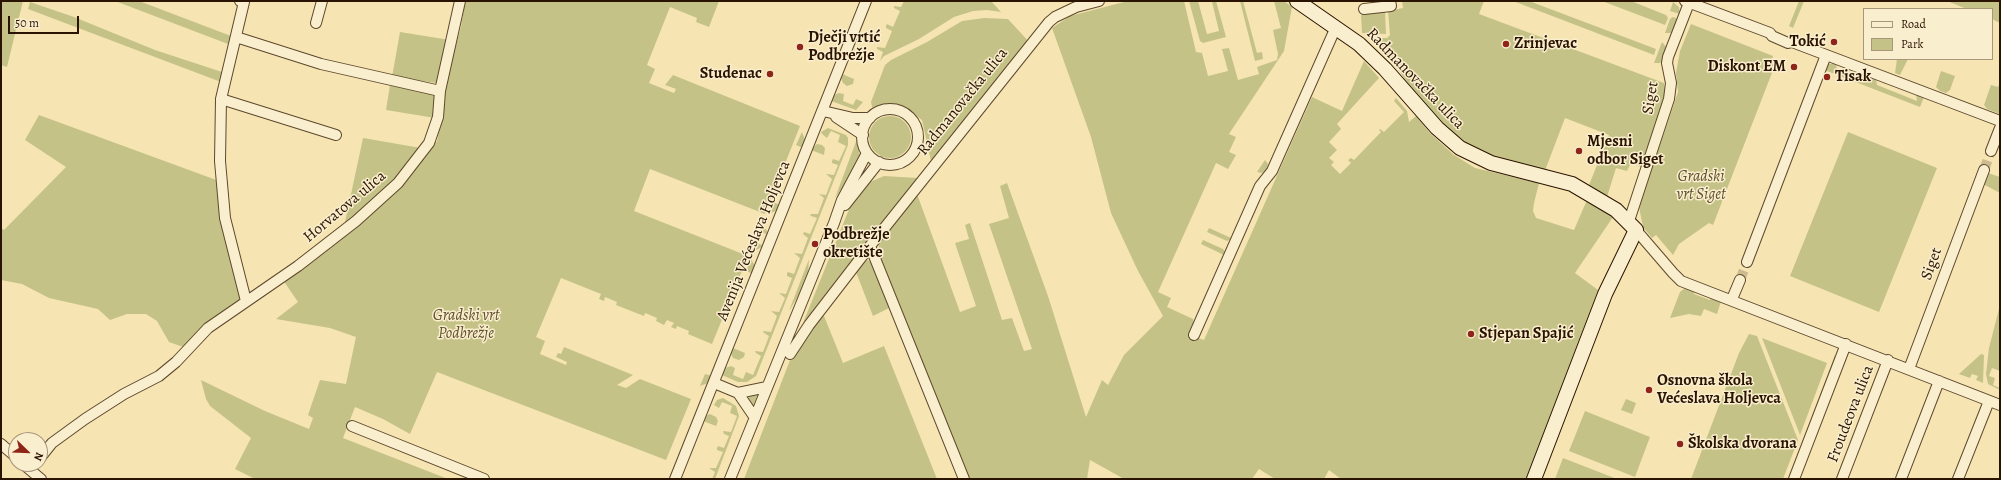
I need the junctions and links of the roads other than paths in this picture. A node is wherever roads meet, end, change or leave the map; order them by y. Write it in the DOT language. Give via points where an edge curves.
graph roads {
  1 [pos="242,1"];
  2 [pos="322,1"];
  3 [pos="460,1"];
  4 [pos="866,1"];
  5 [pos="1099,1"];
  6 [pos="1297,1"];
  7 [pos="1390,1"];
  8 [pos="1687,2"];
  9 [pos="1364,9"];
  10 [pos="316,23"];
  11 [pos="1336,27"];
  12 [pos="236,37"];
  13 [pos="1826,55"];
  14 [pos="440,91"];
  15 [pos="221,99"];
  16 [pos="823,111"];
  17 [pos="832,114"];
  18 [pos="870,118"];
  19 [pos="2000,121"];
  20 [pos="2000,128"];
  21 [pos="336,135"];
  22 [pos="862,135"];
  23 [pos="1991,151"];
  24 [pos="867,153"];
  25 [pos="879,162"];
  26 [pos="1984,170"];
  27 [pos="834,223"];
  28 [pos="1633,225"];
  29 [pos="870,246"];
  30 [pos="1747,262"];
  31 [pos="1740,280"];
  32 [pos="1732,299"];
  33 [pos="246,301"];
  34 [pos="1194,335"];
  35 [pos="1846,344"];
  36 [pos="790,354"];
  37 [pos="1888,360"];
  38 [pos="1909,369"];
  39 [pos="1939,381"];
  40 [pos="714,383"];
  41 [pos="767,387"];
  42 [pos="738,393"];
  43 [pos="1989,401"];
  44 [pos="2000,405"];
  45 [pos="755,418"];
  46 [pos="352,426"];
  47 [pos="48,448"];
  48 [pos="484,479"];
  49 [pos="675,479"];
  50 [pos="730,479"];
  51 [pos="964,479"];
  52 [pos="1534,479"];
  53 [pos="1794,479"];
  54 [pos="1842,479"];
  55 [pos="1901,479"];
  56 [pos="1958,479"];
  1 -- 12 [label="street"];
  2 -- 10 [label="street"];
  3 -- 14 [label="street, Horvatova ulica"];
  4 -- 16 [label="street, Avenija Većeslava Holjevca"];
  5 -- 29 [label="street, Radmanovačka ulica" via="1065,11 1049,22"];
  6 -- 11 [label="street, Radmanovačka ulica"];
  7 -- 9 [label="street" via="1391,6"];
  8 -- 13 [label="street, Siget" via="1788,43 1792,42"];
  8 -- 28 [label="street, Siget" via="1668,57 1671,83 1669,99"];
  11 -- 28 [label="street, Radmanovačka ulica" via="1369,53 1437,128 1460,148 1491,163 1568,182 1616,210"];
  11 -- 34 [label="street" via="1272,171 1260,186"];
  12 -- 14 [label="street" via="321,64"];
  12 -- 15 [label="street"];
  13 -- 19 [label="street, Siget"];
  13 -- 30 [label="street"];
  14 -- 33 [label="street, Horvatova ulica" via="438,117 429,142 398,183 356,221 298,266"];
  15 -- 21 [label="street"];
  15 -- 33 [label="street" via="220,161 226,218"];
  16 -- 17 [label="street"];
  16 -- 40 [label="street, Avenija Većeslava Holjevca"];
  17 -- 18 [label="street"];
  17 -- 22 [label="street"];
  18 -- 22 [label="street"];
  18 -- 25 [label="street" via="877,112 886,110 904,113 912,119 918,136 917,146 906,161 888,165"];
  20 -- 23 [label="street"];
  22 -- 24 [label="street"];
  24 -- 25 [label="street"];
  24 -- 27 [label="street" via="842,200"];
  25 -- 27 [label="street" via="847,201"];
  26 -- 38 [label="street, Siget"];
  27 -- 41 [label="street"];
  28 -- 32 [label="street" via="1682,281"];
  28 -- 52 [label="street"];
  29 -- 36 [label="street, Radmanovačka ulica" via="809,324"];
  29 -- 51 [label="street"];
  31 -- 32 [label="street"];
  32 -- 35 [label="street"];
  33 -- 47 [label="street, Horvatova ulica" via="208,328 176,362 158,376 85,419"];
  35 -- 37 [label="street"];
  35 -- 53 [label="street"];
  37 -- 38 [label="street"];
  37 -- 54 [label="street, Froudeova ulica"];
  38 -- 39 [label="street"];
  39 -- 43 [label="street"];
  39 -- 55 [label="street"];
  40 -- 42 [label="street"];
  40 -- 49 [label="street, Avenija Većeslava Holjevca"];
  41 -- 42 [label="street"];
  41 -- 45 [label="street"];
  42 -- 45 [label="street"];
  43 -- 44 [label="street"];
  43 -- 56 [label="street"];
  45 -- 50 [label="street"];
  46 -- 48 [label="street"];
}
